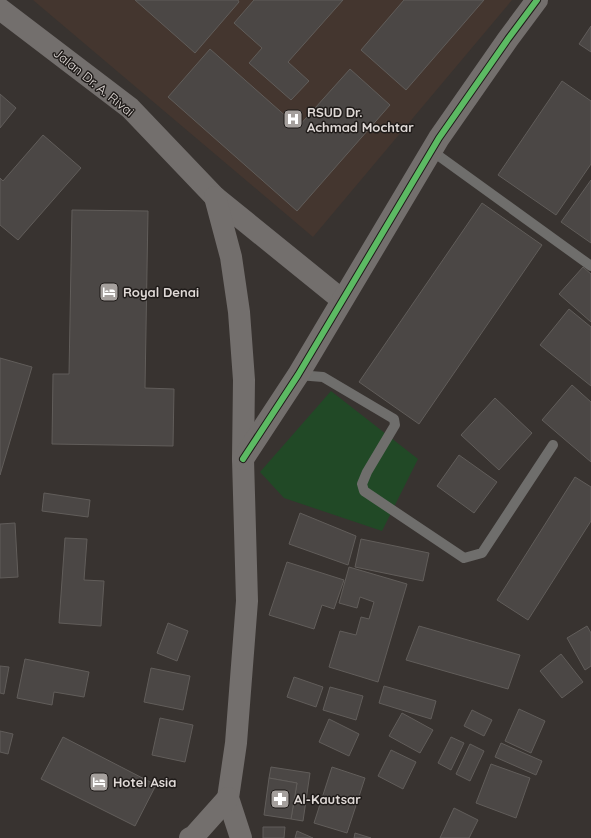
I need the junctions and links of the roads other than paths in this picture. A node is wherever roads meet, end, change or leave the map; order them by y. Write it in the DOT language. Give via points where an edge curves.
graph roads {
  1 [pos="537,0"];
  2 [pos="0,9"];
  3 [pos="432,151"];
  4 [pos="215,197"];
  5 [pos="591,266"];
  6 [pos="342,300"];
  7 [pos="298,375"];
  8 [pos="553,446"];
  9 [pos="243,459"];
  10 [pos="228,798"];
  11 [pos="190,838"];
  12 [pos="241,838"];
  1 -- 3 [label="main road"];
  2 -- 4 [label="main road, Jalan Dr. A. Rivai" via="130,108"];
  3 -- 5 [label="lane"];
  3 -- 6 [label="main road"];
  4 -- 6 [label="main road, Jalan Dr. A. Rivai"];
  4 -- 9 [label="main road" via="231,257 239,312 244,380"];
  6 -- 7 [label="main road"];
  7 -- 8 [label="lane" via="323,377 394,419 395,425 367,472 362,484 364,491 464,558 482,553"];
  7 -- 9 [label="main road"];
  9 -- 10 [label="main road" via="247,601 236,744"];
  10 -- 11 [label="main road"];
  10 -- 12 [label="main road"];
}
